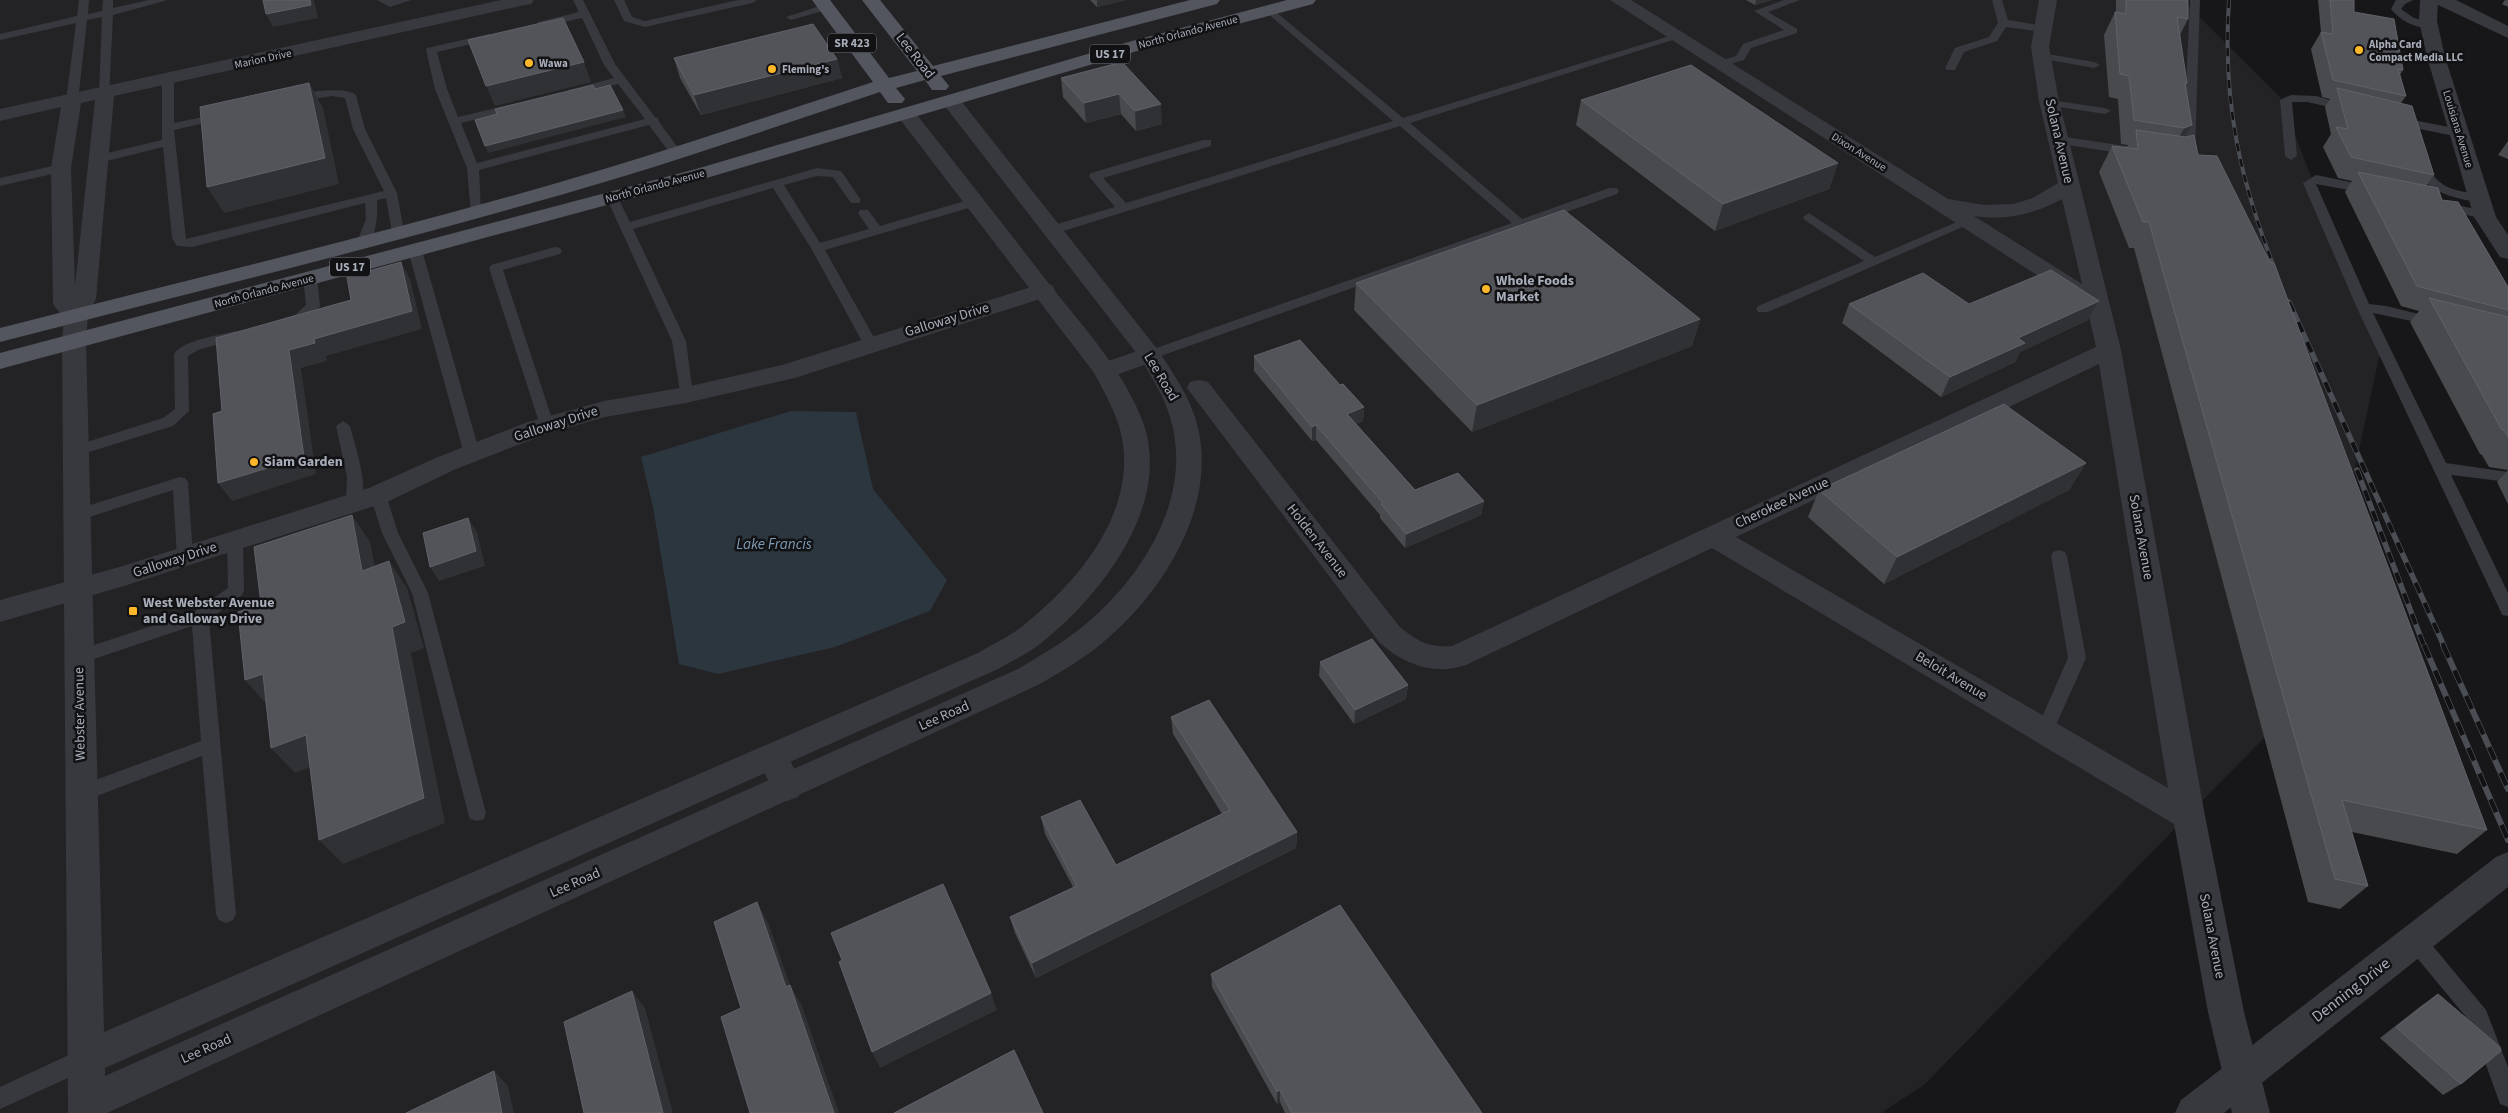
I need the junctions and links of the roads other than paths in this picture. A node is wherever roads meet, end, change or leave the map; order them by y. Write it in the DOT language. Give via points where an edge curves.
graph roads {
  1 [pos="84,0"];
  2 [pos="108,0"];
  3 [pos="163,0"];
  4 [pos="382,0"];
  5 [pos="406,0"];
  6 [pos="578,0"];
  7 [pos="619,0"];
  8 [pos="752,0"];
  9 [pos="871,0"];
  10 [pos="1211,0"];
  11 [pos="1307,0"];
  12 [pos="1619,0"];
  13 [pos="1795,0"];
  14 [pos="1997,0"];
  15 [pos="2048,0"];
  16 [pos="2194,0"];
  17 [pos="2408,0"];
  18 [pos="515,1"];
  19 [pos="2428,1"];
  20 [pos="1271,5"];
  21 [pos="827,8"];
  22 [pos="108,12"];
  23 [pos="586,14"];
  24 [pos="791,17"];
  25 [pos="83,20"];
  26 [pos="2003,23"];
  27 [pos="2429,25"];
  28 [pos="798,26"];
  29 [pos="528,28"];
  30 [pos="2044,29"];
  31 [pos="498,34"];
  32 [pos="2508,34"];
  33 [pos="0,37"];
  34 [pos="1677,37"];
  35 [pos="2042,56"];
  36 [pos="1720,64"];
  37 [pos="2094,64"];
  38 [pos="1951,68"];
  39 [pos="928,73"];
  40 [pos="168,80"];
  41 [pos="621,80"];
  42 [pos="884,85"];
  43 [pos="105,94"];
  44 [pos="557,96"];
  45 [pos="72,101"];
  46 [pos="951,101"];
  47 [pos="281,102"];
  48 [pos="529,103"];
  49 [pos="2050,104"];
  50 [pos="2361,111"];
  51 [pos="2105,112"];
  52 [pos="234,113"];
  53 [pos="906,114"];
  54 [pos="0,115"];
  55 [pos="654,120"];
  56 [pos="455,121"];
  57 [pos="1401,122"];
  58 [pos="168,128"];
  59 [pos="2459,133"];
  60 [pos="2059,140"];
  61 [pos="168,142"];
  62 [pos="1207,143"];
  63 [pos="2144,152"];
  64 [pos="676,153"];
  65 [pos="2291,156"];
  66 [pos="2172,157"];
  67 [pos="99,159"];
  68 [pos="61,168"];
  69 [pos="473,168"];
  70 [pos="0,182"];
  71 [pos="776,183"];
  72 [pos="2070,185"];
  73 [pos="1612,192"];
  74 [pos="2380,192"];
  75 [pos="391,193"];
  76 [pos="612,197"];
  77 [pos="371,198"];
  78 [pos="855,200"];
  79 [pos="975,202"];
  80 [pos="1937,202"];
  81 [pos="2428,202"];
  82 [pos="1123,208"];
  83 [pos="2483,210"];
  84 [pos="475,212"];
  85 [pos="864,213"];
  86 [pos="1809,217"];
  87 [pos="1968,222"];
  88 [pos="1521,224"];
  89 [pos="625,228"];
  90 [pos="2508,228"];
  91 [pos="1052,230"];
  92 [pos="877,231"];
  93 [pos="398,232"];
  94 [pos="364,242"];
  95 [pos="817,248"];
  96 [pos="415,250"];
  97 [pos="555,251"];
  98 [pos="2508,252"];
  99 [pos="1874,262"];
  100 [pos="310,278"];
  101 [pos="1044,290"];
  102 [pos="2099,304"];
  103 [pos="2364,308"];
  104 [pos="1763,309"];
  105 [pos="76,315"];
  106 [pos="273,325"];
  107 [pos="2452,327"];
  108 [pos="246,333"];
  109 [pos="0,335"];
  110 [pos="74,342"];
  111 [pos="870,343"];
  112 [pos="2109,350"];
  113 [pos="1150,355"];
  114 [pos="0,361"];
  115 [pos="1105,371"];
  116 [pos="1199,388"];
  117 [pos="686,394"];
  118 [pos="547,425"];
  119 [pos="343,426"];
  120 [pos="76,451"];
  121 [pos="472,454"];
  122 [pos="2440,468"];
  123 [pos="2508,477"];
  124 [pos="366,499"];
  125 [pos="77,515"];
  126 [pos="1713,536"];
  127 [pos="234,541"];
  128 [pos="185,556"];
  129 [pos="2059,556"];
  130 [pos="77,588"];
  131 [pos="2508,610"];
  132 [pos="0,611"];
  133 [pos="200,617"];
  134 [pos="79,657"];
  135 [pos="1456,657"];
  136 [pos="2044,731"];
  137 [pos="210,745"];
  138 [pos="773,757"];
  139 [pos="787,787"];
  140 [pos="81,794"];
  141 [pos="478,813"];
  142 [pos="2189,816"];
  143 [pos="2508,867"];
  144 [pos="226,914"];
  145 [pos="2415,940"];
  146 [pos="86,1058"];
  147 [pos="2241,1077"];
  148 [pos="2508,1096"];
  149 [pos="0,1098"];
  150 [pos="83,1110"];
  151 [pos="2194,1113"];
  152 [pos="2250,1113"];
  1 -- 25 [label="lane"];
  2 -- 22 [label="lane"];
  3 -- 22 [label="lane"];
  4 -- 5 [label="lane" via="390,4"];
  6 -- 23 [label="lane"];
  7 -- 8 [label="lane" via="628,19 645,24"];
  9 -- 39 [label="main road, Lee Road / SR 423"];
  10 -- 39 [label="main road, North Orlando Avenue / US 17"];
  11 -- 20 [label="main road, North Orlando Avenue / US 17"];
  12 -- 34 [label="street, Dixon Avenue"];
  13 -- 36 [label="lane" via="1759,11 1793,31 1747,46 1740,58"];
  14 -- 26 [label="lane"];
  15 -- 30 [label="street, Solana Avenue"];
  16 -- 66 [label="lane" via="2189,151"];
  17 -- 27 [label="lane" via="2398,4 2396,9 2401,15 2408,21"];
  18 -- 40 [label="street, Marion Drive"];
  19 -- 27 [label="street, Louisiana Avenue"];
  19 -- 32 [label="street"];
  20 -- 46 [label="main road, North Orlando Avenue / US 17"];
  20 -- 57 [label="lane"];
  21 -- 24 [label="lane"];
  21 -- 28 [label="lane"];
  21 -- 42 [label="main road, SR 423"];
  22 -- 25 [label="lane"];
  22 -- 43 [label="lane"];
  23 -- 29 [label="lane"];
  23 -- 41 [label="lane" via="610,66"];
  25 -- 33 [label="lane"];
  25 -- 45 [label="lane"];
  26 -- 30 [label="lane"];
  26 -- 38 [label="lane" via="1993,39 1959,50"];
  27 -- 59 [label="street, Louisiana Avenue"];
  30 -- 35 [label="street, Solana Avenue" via="2040,47"];
  31 -- 56 [label="lane" via="431,50 441,89"];
  34 -- 36 [label="street, Dixon Avenue"];
  34 -- 57 [label="lane"];
  35 -- 37 [label="lane"];
  35 -- 49 [label="street, Solana Avenue"];
  36 -- 80 [label="street, Dixon Avenue"];
  39 -- 42 [label="main road, North Orlando Avenue / US 17"];
  39 -- 46 [label="main road, Lee Road / SR 423"];
  40 -- 43 [label="street, Marion Drive"];
  40 -- 58 [label="lane"];
  41 -- 44 [label="lane"];
  41 -- 55 [label="lane"];
  42 -- 53 [label="main road, SR 423"];
  42 -- 64 [label="main road, North Orlando Avenue / US 17"];
  43 -- 45 [label="street, Marion Drive"];
  43 -- 67 [label="street, Webster Avenue"];
  45 -- 54 [label="street, Marion Drive"];
  45 -- 68 [label="street"];
  46 -- 53 [label="main road, North Orlando Avenue / US 17"];
  46 -- 91 [label="street, Lee Road"];
  47 -- 75 [label="lane" via="332,93 350,95 360,129"];
  48 -- 56 [label="lane"];
  49 -- 51 [label="lane"];
  49 -- 60 [label="street, Solana Avenue"];
  50 -- 65 [label="lane" via="2299,97 2289,98 2286,100"];
  52 -- 58 [label="lane"];
  53 -- 76 [label="main road, North Orlando Avenue / US 17"];
  53 -- 79 [label="street"];
  55 -- 64 [label="lane"];
  55 -- 69 [label="lane"];
  56 -- 69 [label="lane"];
  57 -- 82 [label="lane"];
  57 -- 88 [label="lane"];
  58 -- 61 [label="lane"];
  59 -- 83 [label="street, Louisiana Avenue"];
  59 -- 83 [label="lane" via="2404,121 2426,180"];
  60 -- 63 [label="lane"];
  60 -- 72 [label="street, Solana Avenue"];
  61 -- 67 [label="lane"];
  61 -- 77 [label="lane" via="178,238 182,243"];
  62 -- 82 [label="lane" via="1095,176"];
  64 -- 84 [label="main road, North Orlando Avenue / US 17"];
  67 -- 68 [label="street"];
  67 -- 105 [label="street, Webster Avenue" via="85,299"];
  68 -- 70 [label="lane"];
  68 -- 105 [label="street" via="64,304"];
  69 -- 84 [label="lane"];
  71 -- 78 [label="lane" via="817,172 837,174"];
  71 -- 89 [label="lane"];
  71 -- 95 [label="lane"];
  72 -- 80 [label="street" via="2048,200 2023,210 1969,210"];
  72 -- 102 [label="street, Solana Avenue"];
  73 -- 88 [label="lane"];
  74 -- 103 [label="lane" via="2316,179 2309,183"];
  75 -- 77 [label="lane"];
  75 -- 93 [label="lane"];
  76 -- 89 [label="lane"];
  76 -- 96 [label="main road, North Orlando Avenue / US 17"];
  77 -- 94 [label="lane" via="372,219"];
  79 -- 92 [label="lane"];
  79 -- 101 [label="street"];
  80 -- 87 [label="street, Dixon Avenue"];
  81 -- 83 [label="lane"];
  82 -- 91 [label="lane"];
  83 -- 90 [label="street"];
  83 -- 98 [label="street, Louisiana Avenue"];
  84 -- 93 [label="main road, North Orlando Avenue / US 17"];
  85 -- 92 [label="lane"];
  86 -- 99 [label="lane"];
  87 -- 99 [label="lane"];
  87 -- 102 [label="street, Dixon Avenue"];
  88 -- 113 [label="lane"];
  89 -- 117 [label="lane" via="679,341"];
  91 -- 113 [label="street, Lee Road"];
  92 -- 95 [label="lane"];
  93 -- 94 [label="main road, North Orlando Avenue / US 17"];
  94 -- 105 [label="main road, North Orlando Avenue / US 17"];
  95 -- 111 [label="lane"];
  96 -- 100 [label="main road, North Orlando Avenue / US 17"];
  96 -- 121 [label="lane"];
  97 -- 118 [label="lane" via="496,268"];
  99 -- 104 [label="lane"];
  100 -- 106 [label="lane" via="313,306 300,318"];
  100 -- 110 [label="main road, North Orlando Avenue / US 17"];
  101 -- 111 [label="street, Galloway Drive"];
  101 -- 115 [label="street"];
  102 -- 112 [label="street, Solana Avenue"];
  103 -- 107 [label="lane" via="2386,310"];
  103 -- 122 [label="lane"];
  105 -- 109 [label="main road, North Orlando Avenue / US 17"];
  105 -- 110 [label="street, Webster Avenue"];
  108 -- 120 [label="lane" via="193,347 181,354 182,410 168,422"];
  110 -- 114 [label="main road, North Orlando Avenue / US 17"];
  110 -- 120 [label="street, Webster Avenue"];
  111 -- 117 [label="street, Galloway Drive" via="786,372"];
  112 -- 126 [label="street, Cherokee Avenue"];
  112 -- 142 [label="street, Solana Avenue"];
  113 -- 115 [label="street"];
  113 -- 139 [label="street, Lee Road" via="1175,396 1186,427 1190,469 1182,507 1168,543 1143,581 1106,623 1073,650 1028,677"];
  115 -- 138 [label="street" via="1128,414 1137,446 1136,486 1124,524 1100,564 1069,600 1030,636 988,661"];
  116 -- 135 [label="street, Holden Avenue" via="1389,634 1405,649 1423,658 1441,660"];
  117 -- 118 [label="street, Galloway Drive" via="604,409"];
  118 -- 121 [label="street, Galloway Drive"];
  119 -- 124 [label="lane" via="355,476"];
  120 -- 125 [label="street, Webster Avenue"];
  121 -- 124 [label="street, Galloway Drive"];
  122 -- 123 [label="lane"];
  122 -- 131 [label="lane"];
  124 -- 127 [label="street, Galloway Drive"];
  124 -- 141 [label="lane" via="390,533 420,593"];
  125 -- 128 [label="lane" via="180,482"];
  125 -- 130 [label="street, Webster Avenue"];
  126 -- 135 [label="street, Cherokee Avenue"];
  126 -- 136 [label="street, Beloit Avenue"];
  127 -- 128 [label="street, Galloway Drive"];
  127 -- 133 [label="lane" via="236,591"];
  128 -- 130 [label="street, Galloway Drive"];
  129 -- 136 [label="lane" via="2077,658"];
  130 -- 132 [label="street, Galloway Drive"];
  130 -- 134 [label="street, Webster Avenue"];
  133 -- 134 [label="lane"];
  133 -- 137 [label="lane"];
  134 -- 140 [label="street, Webster Avenue"];
  136 -- 142 [label="street, Beloit Avenue"];
  137 -- 140 [label="lane"];
  137 -- 144 [label="lane"];
  138 -- 139 [label="street"];
  138 -- 146 [label="street"];
  139 -- 150 [label="street, Lee Road"];
  140 -- 146 [label="street, Webster Avenue"];
  142 -- 147 [label="street, Solana Avenue"];
  143 -- 145 [label="street, Denning Drive"];
  145 -- 147 [label="street, Denning Drive"];
  145 -- 148 [label="lane" via="2479,1017"];
  146 -- 149 [label="lane"];
  146 -- 150 [label="street, Webster Avenue"];
  147 -- 151 [label="street, Denning Drive"];
  147 -- 152 [label="street, Solana Avenue"];
}
